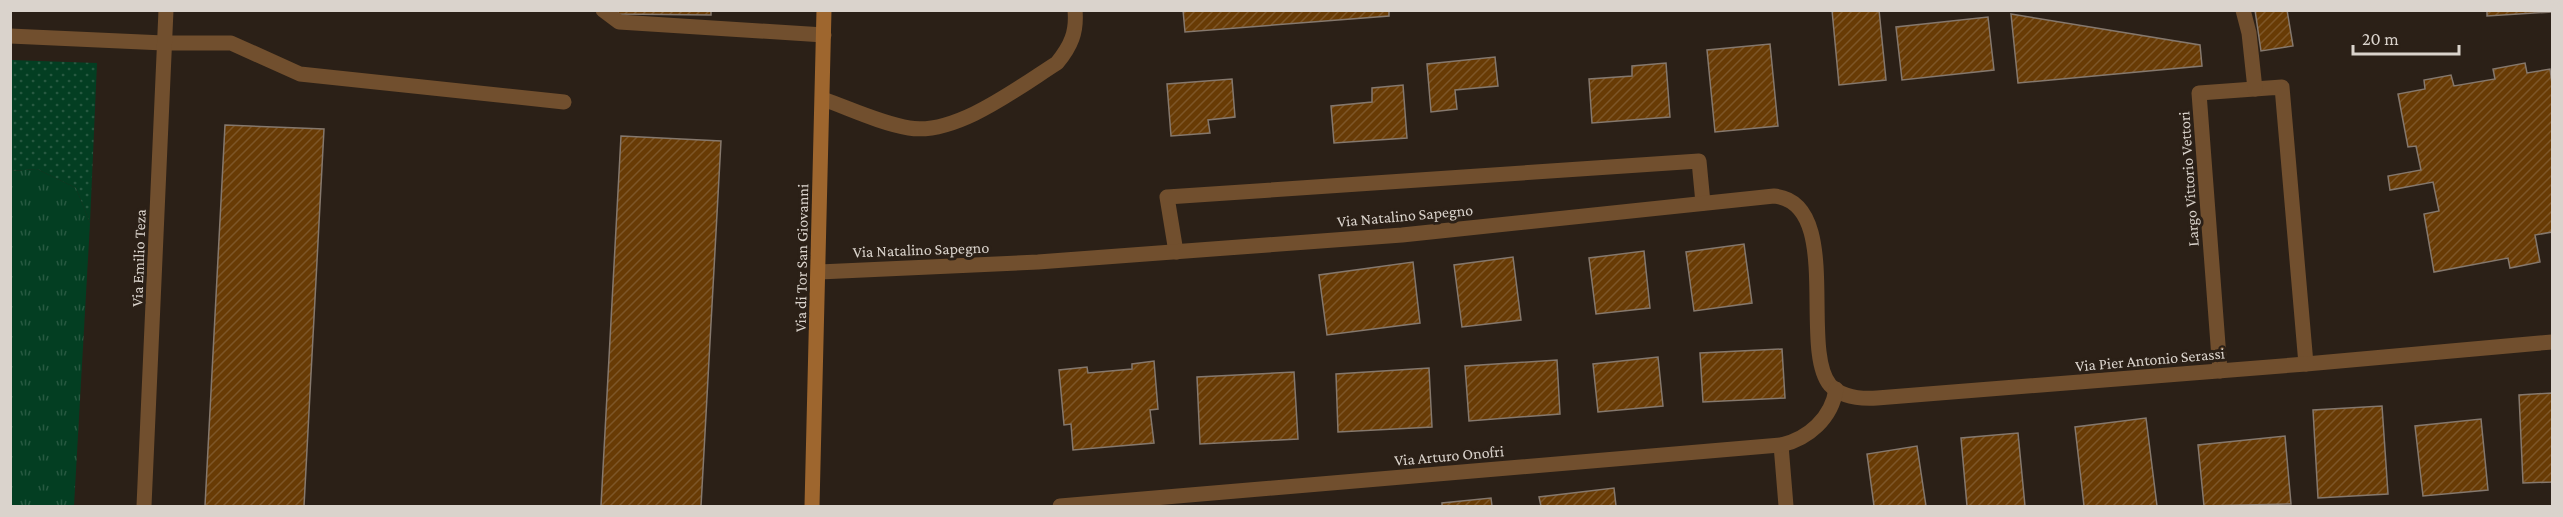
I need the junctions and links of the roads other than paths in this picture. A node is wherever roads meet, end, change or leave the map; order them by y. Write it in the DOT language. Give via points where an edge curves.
graph roads {
  1 [pos="166,10"];
  2 [pos="603,10"];
  3 [pos="824,10"];
  4 [pos="1075,10"];
  5 [pos="2243,10"];
  6 [pos="824,35"];
  7 [pos="10,36"];
  8 [pos="164,43"];
  9 [pos="2255,89"];
  10 [pos="822,99"];
  11 [pos="564,102"];
  12 [pos="1703,203"];
  13 [pos="1176,252"];
  14 [pos="819,272"];
  15 [pos="2553,342"];
  16 [pos="2306,364"];
  17 [pos="2220,371"];
  18 [pos="1836,389"];
  19 [pos="1781,446"];
  20 [pos="144,507"];
  21 [pos="813,507"];
  22 [pos="1060,507"];
  23 [pos="1786,507"];
  1 -- 8 [label="street, Via Emilio Teza"];
  2 -- 6 [label="street" via="619,22"];
  3 -- 6 [label="street, Via di Tor San Giovanni"];
  4 -- 10 [label="street" via="1076,31 1057,63 954,124 910,128"];
  5 -- 9 [label="street"];
  6 -- 10 [label="street, Via di Tor San Giovanni"];
  7 -- 8 [label="street"];
  8 -- 11 [label="street" via="231,43 300,74"];
  8 -- 20 [label="street, Via Emilio Teza"];
  9 -- 16 [label="street, Largo Vittorio Vettori" via="2282,87"];
  9 -- 17 [label="street, Largo Vittorio Vettori" via="2199,93"];
  10 -- 14 [label="street, Via di Tor San Giovanni"];
  12 -- 13 [label="street, Via Natalino Sapegno" via="1401,235"];
  12 -- 13 [label="street" via="1699,161 1167,197"];
  12 -- 18 [label="street, Via Natalino Sapegno" via="1774,196 1799,206 1808,223 1814,250 1821,366"];
  13 -- 14 [label="street, Via Natalino Sapegno"];
  14 -- 21 [label="street, Via di Tor San Giovanni"];
  15 -- 16 [label="street, Via Pier Antonio Serassi"];
  16 -- 17 [label="street, Via Pier Antonio Serassi"];
  17 -- 18 [label="street, Via Pier Antonio Serassi" via="1869,398 1850,396"];
  18 -- 19 [label="street" via="1830,409 1815,427 1799,440"];
  19 -- 22 [label="street, Via Arturo Onofri"];
  19 -- 23 [label="street"];
}
